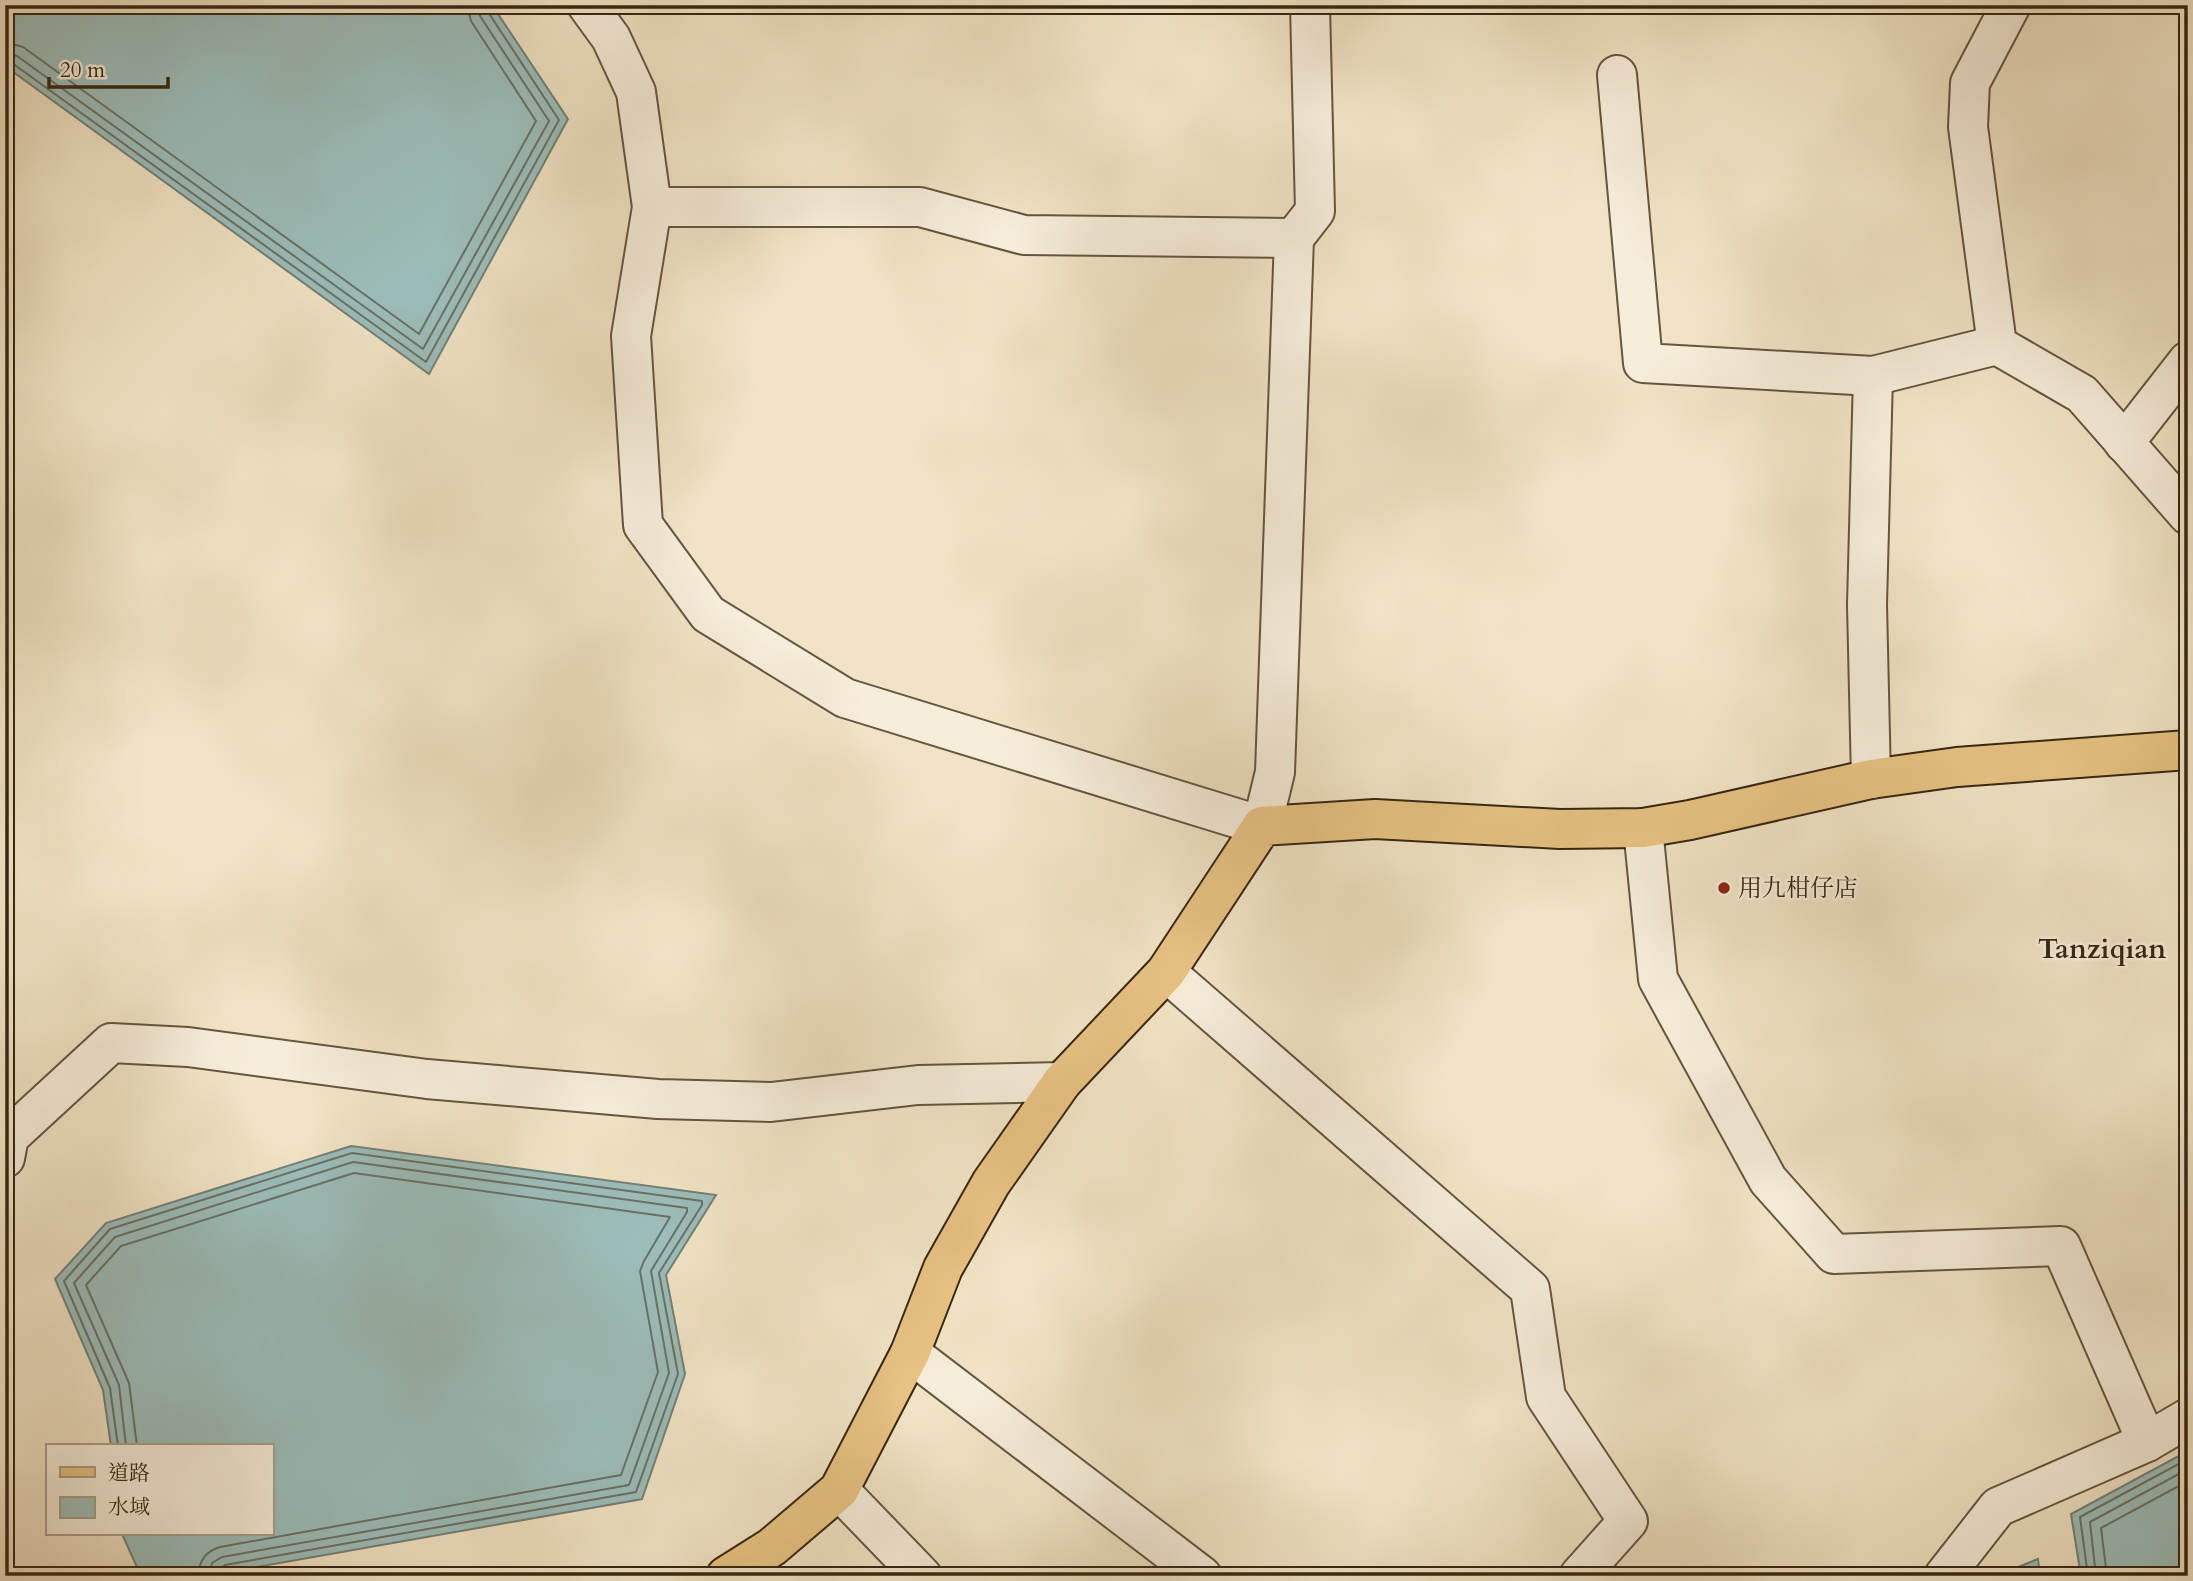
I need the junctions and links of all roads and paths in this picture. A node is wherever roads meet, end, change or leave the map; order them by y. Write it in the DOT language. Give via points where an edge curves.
graph roads {
  1 [pos="587,5"];
  2 [pos="1310,5"];
  3 [pos="2011,5"];
  4 [pos="615,22"];
  5 [pos="1616,75"];
  6 [pos="652,207"];
  7 [pos="1294,238"];
  8 [pos="1997,345"];
  9 [pos="2188,361"];
  10 [pos="1872,376"];
  11 [pos="2124,443"];
  12 [pos="2188,515"];
  13 [pos="2188,750"];
  14 [pos="1871,779"];
  15 [pos="1262,826"];
  16 [pos="1643,828"];
  17 [pos="1167,972"];
  18 [pos="1062,1082"];
  19 [pos="5,1158"];
  20 [pos="910,1353"];
  21 [pos="2188,1418"];
  22 [pos="2147,1441"];
  23 [pos="839,1490"];
  24 [pos="726,1576"];
  25 [pos="922,1576"];
  26 [pos="1202,1576"];
  27 [pos="1580,1576"];
  28 [pos="1944,1576"];
  1 -- 4 [label="street"];
  2 -- 7 [label="street" via="1315,211"];
  3 -- 8 [label="street" via="1970,83 1968,127"];
  4 -- 6 [label="street" via="636,92"];
  5 -- 10 [label="street" via="1643,363"];
  6 -- 7 [label="street" via="920,207 1024,235"];
  6 -- 15 [label="street" via="631,336 643,525 708,614 845,698"];
  7 -- 15 [label="street" via="1275,772"];
  8 -- 10 [label="street"];
  8 -- 11 [label="street" via="2082,394"];
  9 -- 11 [label="street"];
  10 -- 14 [label="street" via="1867,605"];
  11 -- 12 [label="street"];
  13 -- 14 [label="main road"];
  14 -- 16 [label="main road"];
  15 -- 16 [label="main road" via="1375,819 1560,829"];
  15 -- 17 [label="main road"];
  16 -- 22 [label="street" via="1658,979 1768,1180 1834,1254 2061,1246"];
  17 -- 18 [label="main road"];
  17 -- 27 [label="street" via="1530,1289 1546,1396 1628,1521"];
  18 -- 19 [label="street" via="918,1086 771,1102 657,1098 427,1079 188,1047 111,1044 9,1137"];
  18 -- 20 [label="main road" via="991,1184 943,1268"];
  20 -- 23 [label="main road"];
  20 -- 26 [label="street"];
  21 -- 22 [label="street"];
  22 -- 28 [label="street" via="1998,1507"];
  23 -- 24 [label="main road" via="772,1547"];
  23 -- 25 [label="street"];
}
